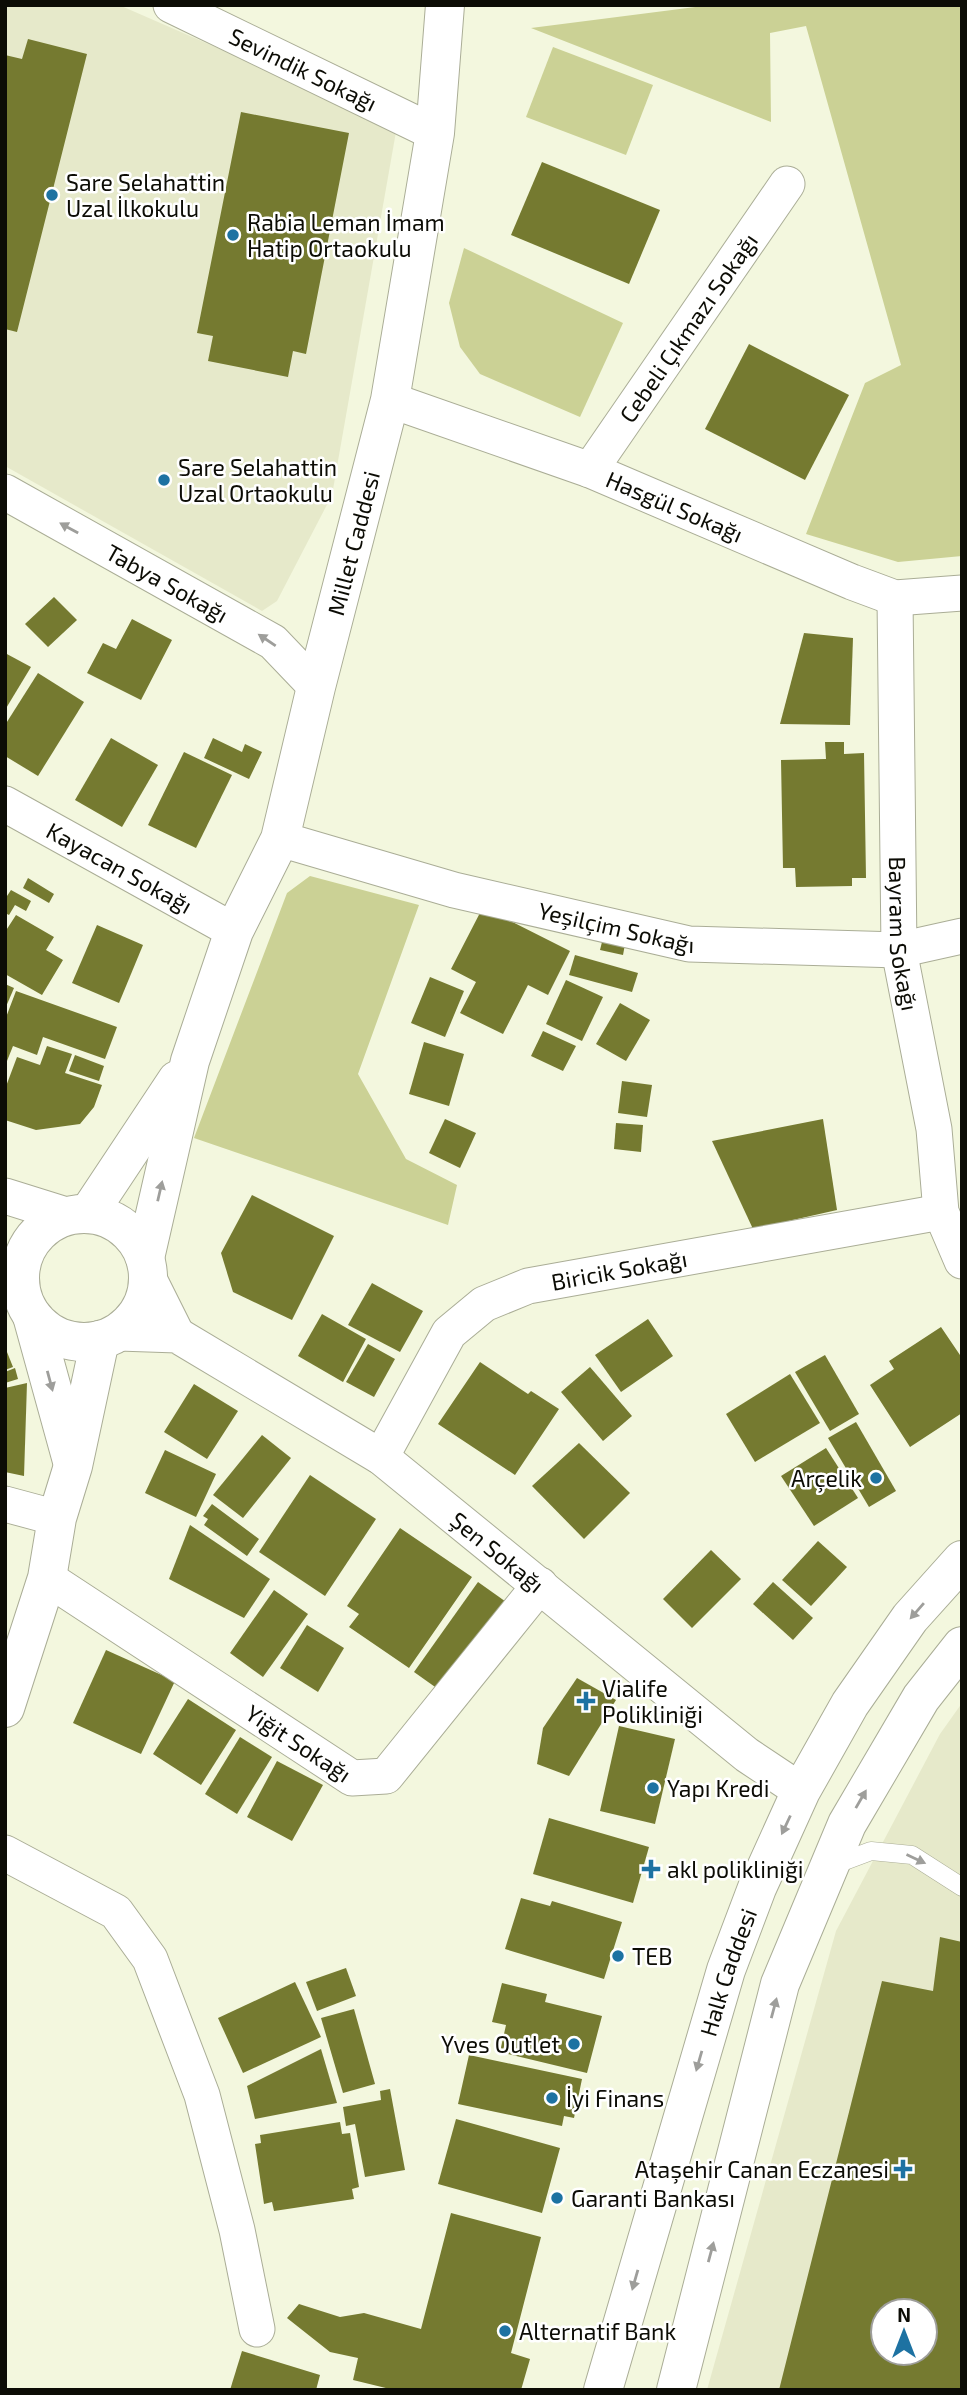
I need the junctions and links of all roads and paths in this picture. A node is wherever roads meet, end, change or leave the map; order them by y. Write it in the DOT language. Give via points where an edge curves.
graph roads {
  1 [pos="171,5"];
  2 [pos="445,5"];
  3 [pos="435,133"];
  4 [pos="787,184"];
  5 [pos="390,400"];
  6 [pos="590,470"];
  7 [pos="5,492"];
  8 [pos="962,593"];
  9 [pos="895,598"];
  10 [pos="316,687"];
  11 [pos="5,804"];
  12 [pos="280,839"];
  13 [pos="234,931"];
  14 [pos="962,936"];
  15 [pos="899,950"];
  16 [pos="190,1061"];
  17 [pos="5,1196"];
  18 [pos="951,1210"];
  19 [pos="78,1215"];
  20 [pos="962,1261"];
  21 [pos="147,1268"];
  22 [pos="20,1295"];
  23 [pos="177,1335"];
  24 [pos="110,1337"];
  25 [pos="381,1457"];
  26 [pos="73,1466"];
  27 [pos="5,1504"];
  28 [pos="57,1518"];
  29 [pos="962,1560"];
  30 [pos="47,1578"];
  31 [pos="540,1585"];
  32 [pos="962,1646"];
  33 [pos="5,1708"];
  34 [pos="802,1791"];
  35 [pos="5,1853"];
  36 [pos="828,1867"];
  37 [pos="962,1886"];
  38 [pos="257,2329"];
  39 [pos="603,2390"];
  40 [pos="676,2390"];
  1 -- 3 [label="street, Sevindik Sokağı"];
  2 -- 3 [label="street, Millet Caddesi"];
  3 -- 5 [label="street, Millet Caddesi"];
  4 -- 6 [label="street, Cebeli Çıkmazı Sokağı"];
  5 -- 6 [label="street, Hasgül Sokağı"];
  5 -- 10 [label="street, Millet Caddesi"];
  6 -- 9 [label="street, Hasgül Sokağı"];
  10 -- 7 [label="street, Tabya Sokağı, one-way" via="273,642"];
  8 -- 9 [label="street, Hasgül Sokağı"];
  9 -- 15 [label="street, Bayram Sokağı"];
  10 -- 12 [label="street, Millet Caddesi"];
  11 -- 13 [label="street, Kayacan Sokağı"];
  12 -- 13 [label="street, Millet Caddesi"];
  12 -- 15 [label="street, Yeşilçim Sokağı" via="454,890 690,944"];
  13 -- 16 [label="street, Millet Caddesi"];
  14 -- 15 [label="street, Yeşilçim Sokağı"];
  15 -- 18 [label="street, Bayram Sokağı"];
  16 -- 19 [label="street"];
  21 -- 16 [label="street, one-way"];
  17 -- 19 [label="street"];
  18 -- 20 [label="street, Bayram Sokağı"];
  18 -- 25 [label="street, Biricik Sokağı" via="506,1293 484,1304 449,1333"];
  19 -- 21 [label="street" via="106,1218 123,1227 137,1241"];
  19 -- 22 [label="street" via="49,1225 34,1239 23,1257"];
  21 -- 23 [label="street"];
  21 -- 24 [label="street" via="145,1300 135,1319"];
  22 -- 24 [label="street" via="45,1329 62,1339 81,1343"];
  22 -- 26 [label="street, one-way"];
  23 -- 24 [label="street, Şen Sokağı"];
  23 -- 25 [label="street, Şen Sokağı"];
  24 -- 26 [label="street"];
  25 -- 31 [label="street, Şen Sokağı"];
  26 -- 28 [label="street"];
  27 -- 28 [label="street"];
  28 -- 30 [label="street"];
  29 -- 34 [label="street, Halk Caddesi, one-way" via="910,1618 850,1704"];
  30 -- 31 [label="street, Yiğit Sokağı" via="352,1778 386,1776"];
  30 -- 33 [label="street"];
  31 -- 34 [label="street, Şen Sokağı" via="747,1755"];
  36 -- 32 [label="street, one-way" via="847,1824 921,1698"];
  34 -- 39 [label="street, Halk Caddesi, one-way" via="757,1888 726,1970"];
  35 -- 38 [label="street" via="116,1912 150,1959 202,2095"];
  36 -- 37 [label="lane, one-way" via="871,1852 912,1854"];
  40 -- 36 [label="street, one-way" via="780,1984"];
}
